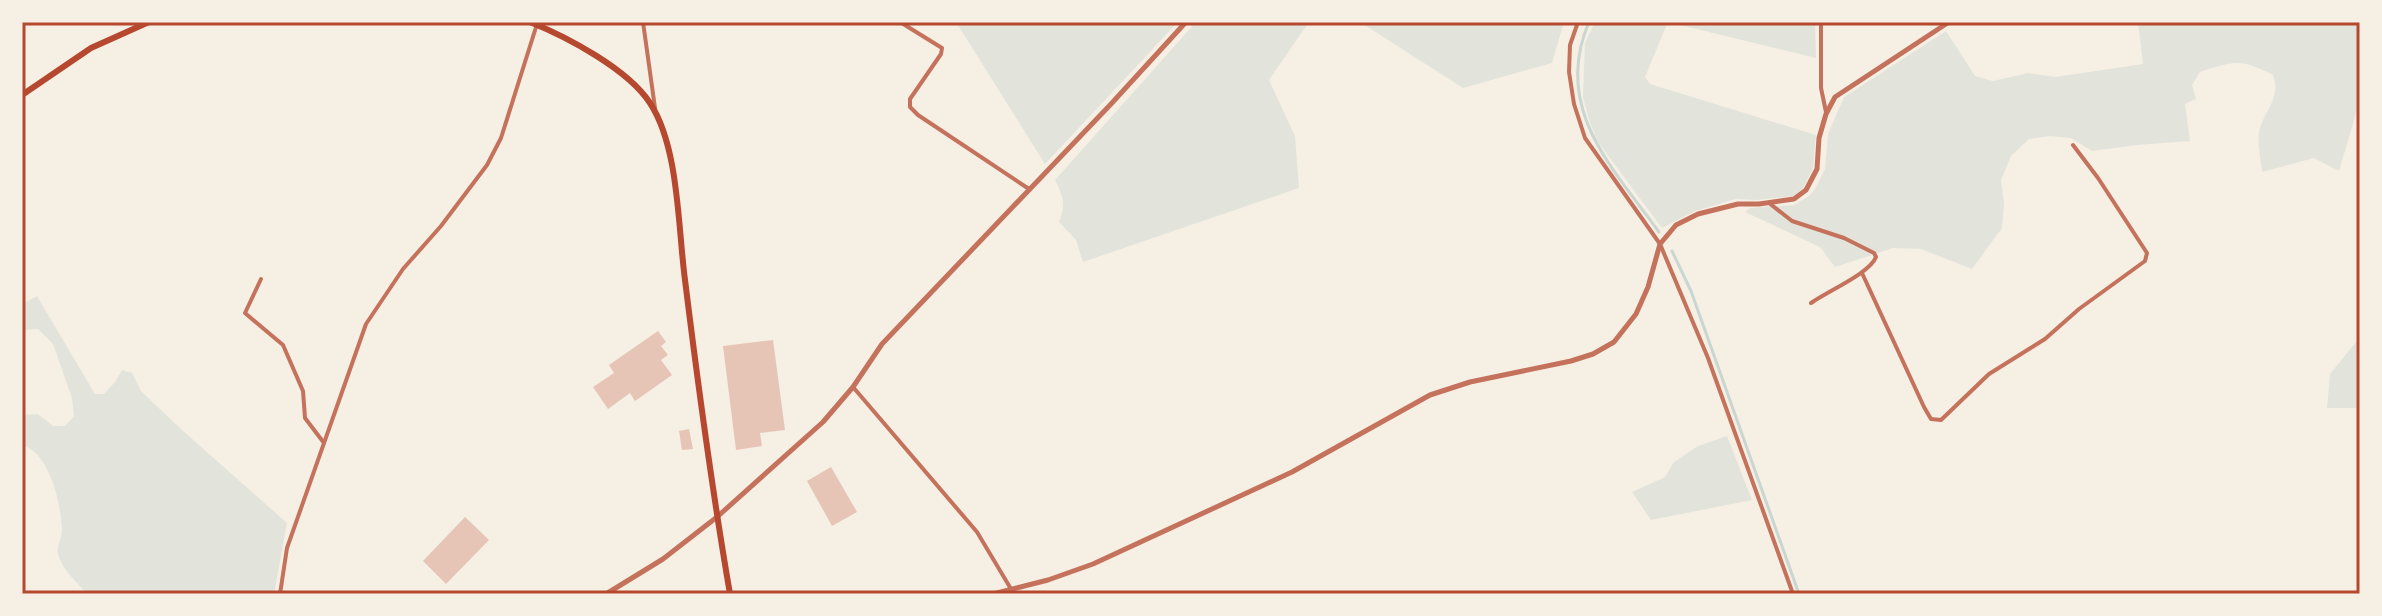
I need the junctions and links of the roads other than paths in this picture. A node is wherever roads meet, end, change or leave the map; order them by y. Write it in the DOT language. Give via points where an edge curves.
graph roads {
  1 [pos="149,22"];
  2 [pos="643,22"];
  3 [pos="900,22"];
  4 [pos="1186,22"];
  5 [pos="1578,22"];
  6 [pos="1821,22"];
  7 [pos="1949,22"];
  8 [pos="535,23"];
  9 [pos="22,95"];
  10 [pos="655,111"];
  11 [pos="1826,114"];
  12 [pos="2073,145"];
  13 [pos="1029,189"];
  14 [pos="1769,203"];
  15 [pos="1660,244"];
  16 [pos="1862,273"];
  17 [pos="261,279"];
  18 [pos="1811,303"];
  19 [pos="853,387"];
  20 [pos="324,443"];
  21 [pos="717,517"];
  22 [pos="1013,591"];
  23 [pos="280,594"];
  24 [pos="606,594"];
  25 [pos="730,594"];
  26 [pos="993,594"];
  27 [pos="1793,594"];
  1 -- 9 [label="main road" via="91,48"];
  2 -- 10 [label="street"];
  3 -- 13 [label="street" via="942,48 910,107"];
  4 -- 13 [label="street"];
  5 -- 15 [label="street" via="1569,72 1585,138"];
  6 -- 11 [label="street"];
  7 -- 11 [label="street" via="1835,97"];
  8 -- 10 [label="main road" via="600,58 640,90"];
  8 -- 20 [label="street" via="501,138 487,165 366,324"];
  10 -- 21 [label="main road" via="668,144"];
  11 -- 14 [label="street" via="1817,169 1806,190 1794,199"];
  12 -- 16 [label="street" via="2147,253 2145,261 2052,334 1989,374 1941,420 1931,419 1924,407"];
  13 -- 19 [label="street" via="882,344"];
  14 -- 15 [label="street" via="1698,214 1676,225"];
  14 -- 16 [label="street" via="1792,221 1874,253 1875,260"];
  15 -- 22 [label="street" via="1636,314 1614,342 1593,354 1441,391 1292,472 1071,573"];
  15 -- 27 [label="street" via="1708,358"];
  16 -- 18 [label="street"];
  17 -- 20 [label="street" via="245,313 283,345 303,391 305,418"];
  19 -- 21 [label="street" via="823,422"];
  19 -- 22 [label="street" via="977,532"];
  20 -- 23 [label="street" via="287,548"];
  21 -- 24 [label="street"];
  21 -- 25 [label="main road"];
  22 -- 26 [label="street"];
}
